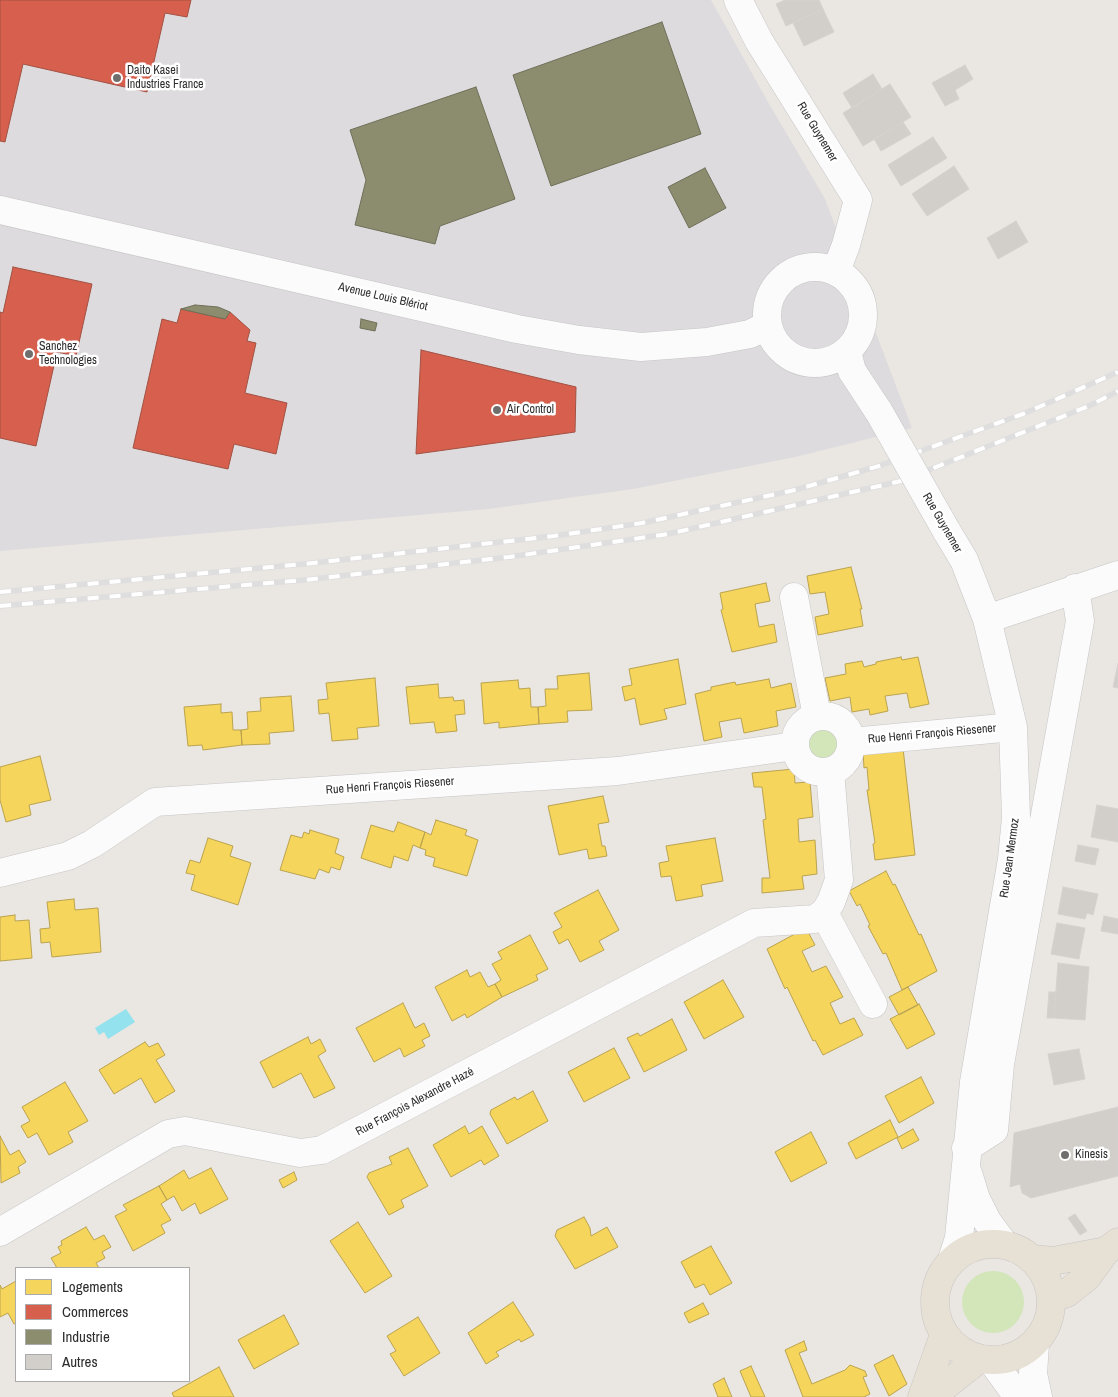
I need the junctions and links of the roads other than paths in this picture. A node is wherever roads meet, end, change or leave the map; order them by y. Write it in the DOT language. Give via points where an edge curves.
graph roads {
  1 [pos="738,0"];
  2 [pos="0,210"];
  3 [pos="836,271"];
  4 [pos="768,325"];
  5 [pos="847,352"];
  6 [pos="1118,576"];
  7 [pos="1069,590"];
  8 [pos="794,597"];
  9 [pos="987,619"];
  10 [pos="817,716"];
  11 [pos="1014,727"];
  12 [pos="851,742"];
  13 [pos="795,746"];
  14 [pos="830,771"];
  15 [pos="0,873"];
  16 [pos="824,913"];
  17 [pos="873,1004"];
  18 [pos="966,1157"];
  19 [pos="0,1232"];
  20 [pos="1004,1244"];
  21 [pos="1112,1246"];
  22 [pos="1033,1259"];
  23 [pos="952,1260"];
  24 [pos="1052,1298"];
  25 [pos="944,1334"];
  26 [pos="1035,1343"];
  27 [pos="985,1360"];
  28 [pos="922,1397"];
  29 [pos="931,1397"];
  30 [pos="1018,1397"];
  31 [pos="1038,1397"];
  1 -- 3 [label="street, Rue Guynemer" via="759,40 858,200"];
  2 -- 4 [label="street, Avenue Louis Blériot" via="579,340 641,347 707,342 750,334"];
  3 -- 4 [label="street" via="806,267 792,272 771,295"];
  3 -- 5 [label="street" via="849,280 864,308 857,340"];
  4 -- 5 [label="street" via="774,340 785,353 800,361 816,364"];
  5 -- 9 [label="street, Rue Guynemer, bridge" via="852,372 879,412 964,560"];
  6 -- 7 [label="street"];
  7 -- 9 [label="street"];
  7 -- 18 [label="street, Rue Jean Mermoz" via="1080,621 1000,1064 994,1130"];
  8 -- 10 [label="street"];
  9 -- 11 [label="street, Rue Jean Mermoz"];
  10 -- 12 [label="street" via="836,719 843,724"];
  10 -- 13 [label="street" via="798,731"];
  11 -- 12 [label="street, Rue Henri François Riesener"];
  11 -- 18 [label="street, Rue Jean Mermoz" via="1016,818 974,1082"];
  12 -- 14 [label="street" via="848,757 838,768"];
  13 -- 14 [label="street" via="803,764 811,769"];
  13 -- 15 [label="street, Rue Henri François Riesener" via="618,771 155,802 68,856"];
  14 -- 16 [label="street" via="839,880"];
  16 -- 17 [label="street"];
  16 -- 19 [label="street, Rue François Alexandre Hazé" via="815,918 754,923 322,1150 292,1152 185,1131 168,1134"];
  18 -- 20 [label="street, Rue Jean Mermoz" via="980,1206"];
  18 -- 23 [label="street, Rue Jean Mermoz" via="959,1238"];
  20 -- 22 [label="main road"];
  20 -- 23 [label="main road" via="985,1244 967,1249"];
  21 -- 22 [label="main road" via="1053,1261"];
  21 -- 24 [label="main road" via="1088,1277 1067,1293"];
  22 -- 24 [label="main road" via="1049,1284"];
  23 -- 25 [label="main road" via="940,1277 935,1296 936,1316"];
  24 -- 26 [label="main road" via="1048,1322"];
  25 -- 27 [label="main road" via="954,1346"];
  25 -- 28 [label="main road"];
  26 -- 27 [label="main road" via="1008,1359"];
  26 -- 31 [label="street" via="1033,1374"];
  27 -- 29 [label="main road"];
  27 -- 30 [label="street"];
}
